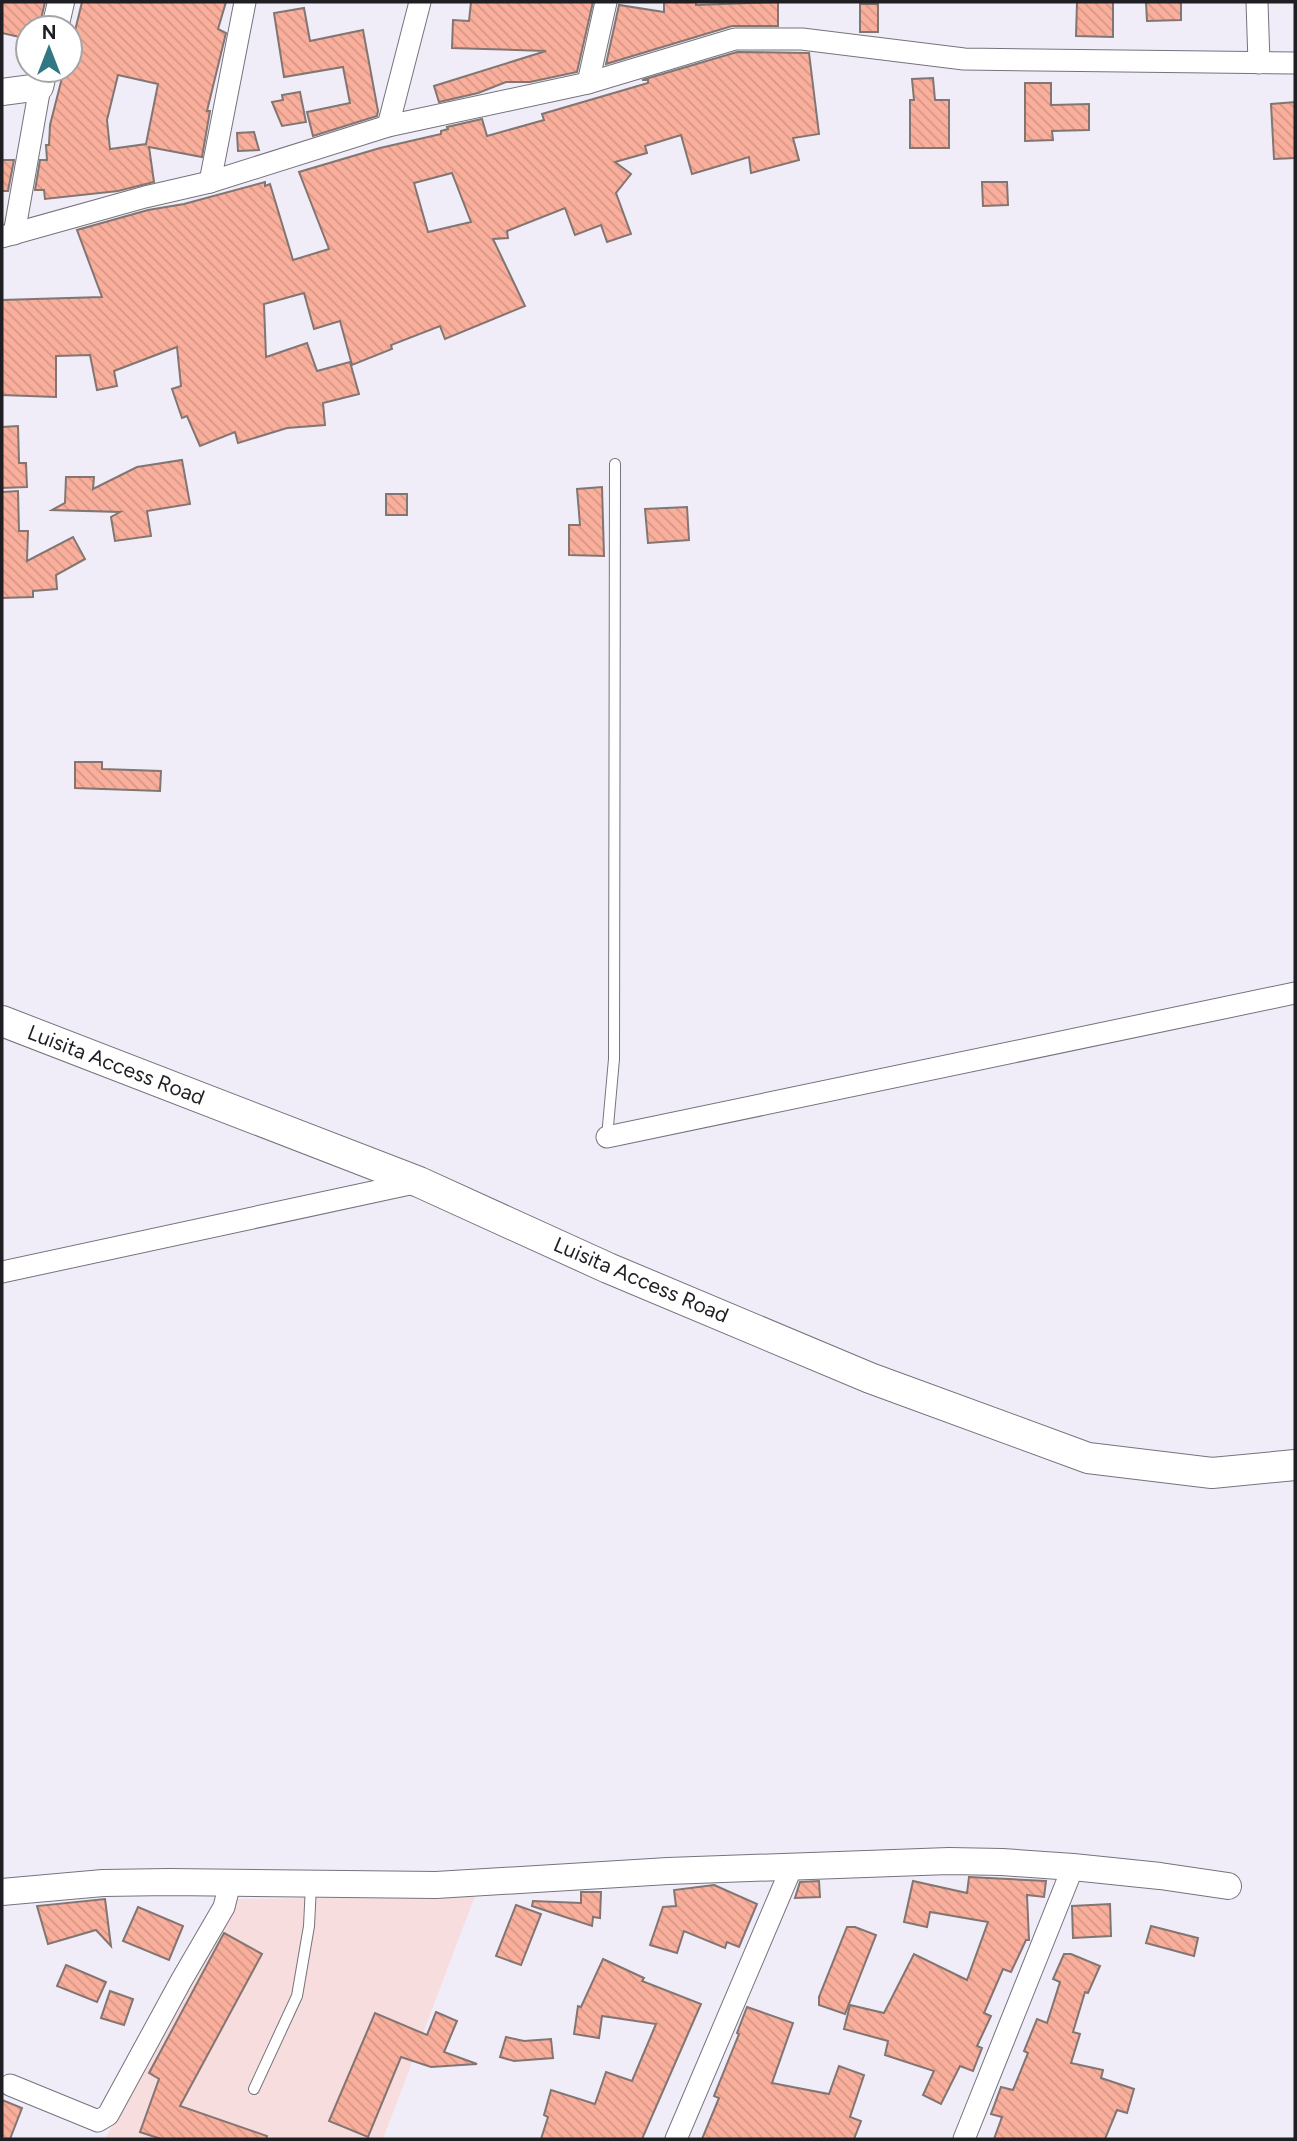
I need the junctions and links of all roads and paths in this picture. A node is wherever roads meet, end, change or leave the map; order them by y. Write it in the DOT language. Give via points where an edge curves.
graph roads {
  1 [pos="245,2"];
  2 [pos="420,2"];
  3 [pos="606,2"];
  4 [pos="1257,2"];
  5 [pos="1259,63"];
  6 [pos="1295,63"];
  7 [pos="588,83"];
  8 [pos="25,84"];
  9 [pos="41,84"];
  10 [pos="2,92"];
  11 [pos="388,126"];
  12 [pos="210,182"];
  13 [pos="8,236"];
  14 [pos="615,464"];
  15 [pos="1295,993"];
  16 [pos="2,1021"];
  17 [pos="607,1137"];
  18 [pos="419,1182"];
  19 [pos="2,1272"];
  20 [pos="1295,1465"];
  21 [pos="1073,1867"];
  22 [pos="791,1869"];
  23 [pos="230,1883"];
  24 [pos="311,1885"];
  25 [pos="1228,1886"];
  26 [pos="2,1892"];
  27 [pos="10,2085"];
  28 [pos="254,2089"];
  29 [pos="676,2139"];
  30 [pos="964,2139"];
  1 -- 12 [label="street"];
  2 -- 11 [label="street"];
  3 -- 7 [label="street"];
  4 -- 5 [label="street"];
  5 -- 6 [label="street"];
  5 -- 7 [label="street" via="964,59 802,39 735,39"];
  7 -- 11 [label="street"];
  8 -- 10 [label="street"];
  9 -- 13 [label="street"];
  11 -- 12 [label="street"];
  12 -- 13 [label="street"];
  14 -- 17 [label="lane" via="614,1059"];
  15 -- 17 [label="street"];
  16 -- 18 [label="main road, Luisita Access Road"];
  18 -- 19 [label="street"];
  18 -- 20 [label="main road, Luisita Access Road" via="608,1268 870,1378 1088,1458 1212,1473"];
  21 -- 22 [label="street" via="949,1861"];
  21 -- 25 [label="street"];
  21 -- 30 [label="street"];
  22 -- 24 [label="street" via="668,1871 436,1885"];
  22 -- 29 [label="street"];
  23 -- 24 [label="street"];
  23 -- 26 [label="street" via="103,1883"];
  23 -- 27 [label="street" via="224,1907 108,2115 98,2121"];
  24 -- 28 [label="lane" via="297,1996"];
}
